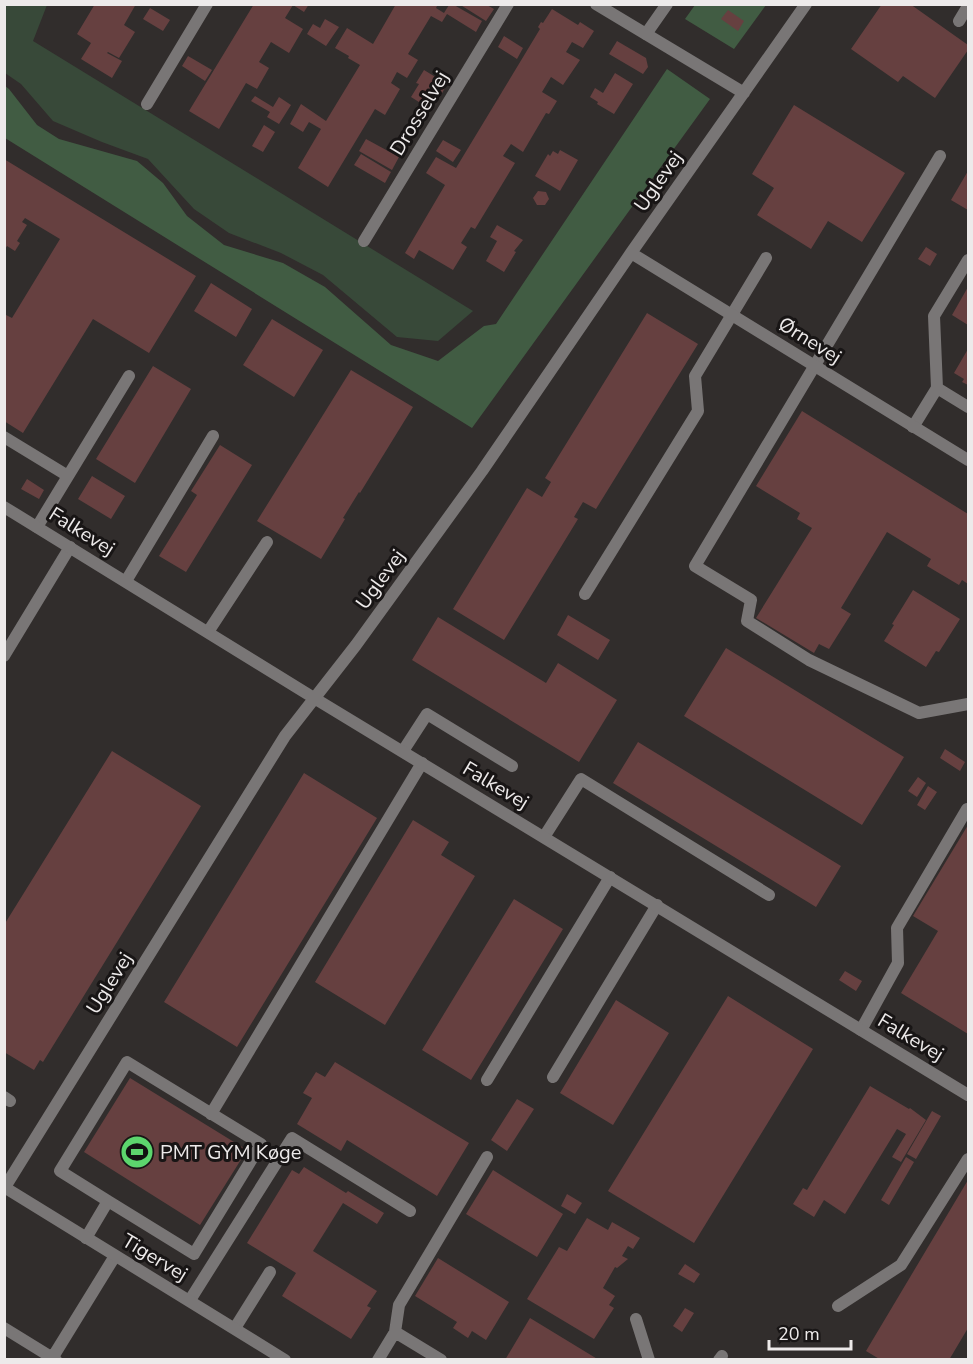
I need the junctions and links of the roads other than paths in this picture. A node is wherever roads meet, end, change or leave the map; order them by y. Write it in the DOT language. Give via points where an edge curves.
graph roads {
  1 [pos="207,4"];
  2 [pos="508,4"];
  3 [pos="596,4"];
  4 [pos="667,4"];
  5 [pos="806,4"];
  6 [pos="969,6"];
  7 [pos="959,21"];
  8 [pos="646,34"];
  9 [pos="744,93"];
  10 [pos="147,104"];
  11 [pos="940,156"];
  12 [pos="364,241"];
  13 [pos="632,253"];
  14 [pos="766,258"];
  15 [pos="969,260"];
  16 [pos="731,314"];
  17 [pos="814,365"];
  18 [pos="129,376"];
  19 [pos="937,388"];
  20 [pos="969,407"];
  21 [pos="913,427"];
  22 [pos="213,436"];
  23 [pos="4,437"];
  24 [pos="969,460"];
  25 [pos="68,476"];
  26 [pos="4,507"];
  27 [pos="37,527"];
  28 [pos="267,542"];
  29 [pos="70,547"];
  30 [pos="126,581"];
  31 [pos="585,594"];
  32 [pos="208,632"];
  33 [pos="4,656"];
  34 [pos="314,698"];
  35 [pos="969,704"];
  36 [pos="403,751"];
  37 [pos="422,763"];
  38 [pos="512,766"];
  39 [pos="968,809"];
  40 [pos="544,837"];
  41 [pos="610,877"];
  42 [pos="769,895"];
  43 [pos="657,906"];
  44 [pos="861,1030"];
  45 [pos="553,1077"];
  46 [pos="487,1080"];
  47 [pos="969,1095"];
  48 [pos="211,1114"];
  49 [pos="487,1157"];
  50 [pos="969,1159"];
  51 [pos="5,1187"];
  52 [pos="108,1201"];
  53 [pos="410,1211"];
  54 [pos="86,1238"];
  55 [pos="115,1256"];
  56 [pos="270,1272"];
  57 [pos="190,1300"];
  58 [pos="838,1306"];
  59 [pos="636,1319"];
  60 [pos="4,1328"];
  61 [pos="235,1329"];
  62 [pos="395,1332"];
  63 [pos="53,1359"];
  64 [pos="285,1359"];
  65 [pos="378,1359"];
  66 [pos="441,1359"];
  67 [pos="649,1359"];
  1 -- 10 [label="street"];
  2 -- 12 [label="street, Drosselvej"];
  3 -- 8 [label="street"];
  4 -- 8 [label="street"];
  5 -- 9 [label="street, Uglevej"];
  6 -- 7 [label="street"];
  8 -- 9 [label="street"];
  9 -- 13 [label="street, Uglevej"];
  11 -- 17 [label="street"];
  13 -- 16 [label="street, Ørnevej"];
  13 -- 34 [label="street, Uglevej" via="482,471"];
  14 -- 16 [label="street"];
  15 -- 19 [label="street" via="934,316"];
  16 -- 17 [label="street, Ørnevej"];
  16 -- 31 [label="street" via="695,376 698,411"];
  17 -- 21 [label="street, Ørnevej"];
  17 -- 35 [label="street" via="695,566 751,600 747,621 809,660 919,713"];
  18 -- 25 [label="street"];
  19 -- 20 [label="street"];
  19 -- 21 [label="street"];
  21 -- 24 [label="street, Ørnevej"];
  22 -- 30 [label="street"];
  23 -- 25 [label="street"];
  25 -- 27 [label="street"];
  26 -- 27 [label="street, Falkevej"];
  27 -- 29 [label="street, Falkevej"];
  28 -- 32 [label="street"];
  29 -- 30 [label="street, Falkevej"];
  29 -- 33 [label="street"];
  30 -- 32 [label="street, Falkevej"];
  32 -- 34 [label="street, Falkevej"];
  34 -- 36 [label="street, Falkevej"];
  34 -- 51 [label="street, Uglevej" via="285,736"];
  36 -- 37 [label="street, Falkevej"];
  36 -- 38 [label="street" via="427,714"];
  37 -- 40 [label="street, Falkevej"];
  37 -- 48 [label="street"];
  39 -- 44 [label="street" via="897,928 898,963"];
  40 -- 41 [label="street, Falkevej"];
  40 -- 42 [label="street" via="581,778"];
  41 -- 43 [label="street, Falkevej"];
  41 -- 46 [label="street"];
  43 -- 44 [label="street, Falkevej"];
  43 -- 45 [label="street"];
  44 -- 47 [label="street, Falkevej"];
  48 -- 52 [label="street" via="127,1062 60,1171"];
  48 -- 52 [label="street" via="261,1144 194,1254"];
  49 -- 62 [label="street" via="399,1305"];
  50 -- 58 [label="street" via="901,1264"];
  51 -- 54 [label="street, Tigervej"];
  52 -- 54 [label="street"];
  53 -- 57 [label="street" via="292,1138"];
  54 -- 55 [label="street, Tigervej"];
  55 -- 57 [label="street, Tigervej"];
  55 -- 63 [label="street"];
  56 -- 61 [label="street"];
  57 -- 61 [label="street, Tigervej"];
  59 -- 67 [label="street"];
  60 -- 63 [label="street"];
  61 -- 64 [label="street, Tigervej"];
  62 -- 65 [label="street"];
  62 -- 66 [label="street"];
}
